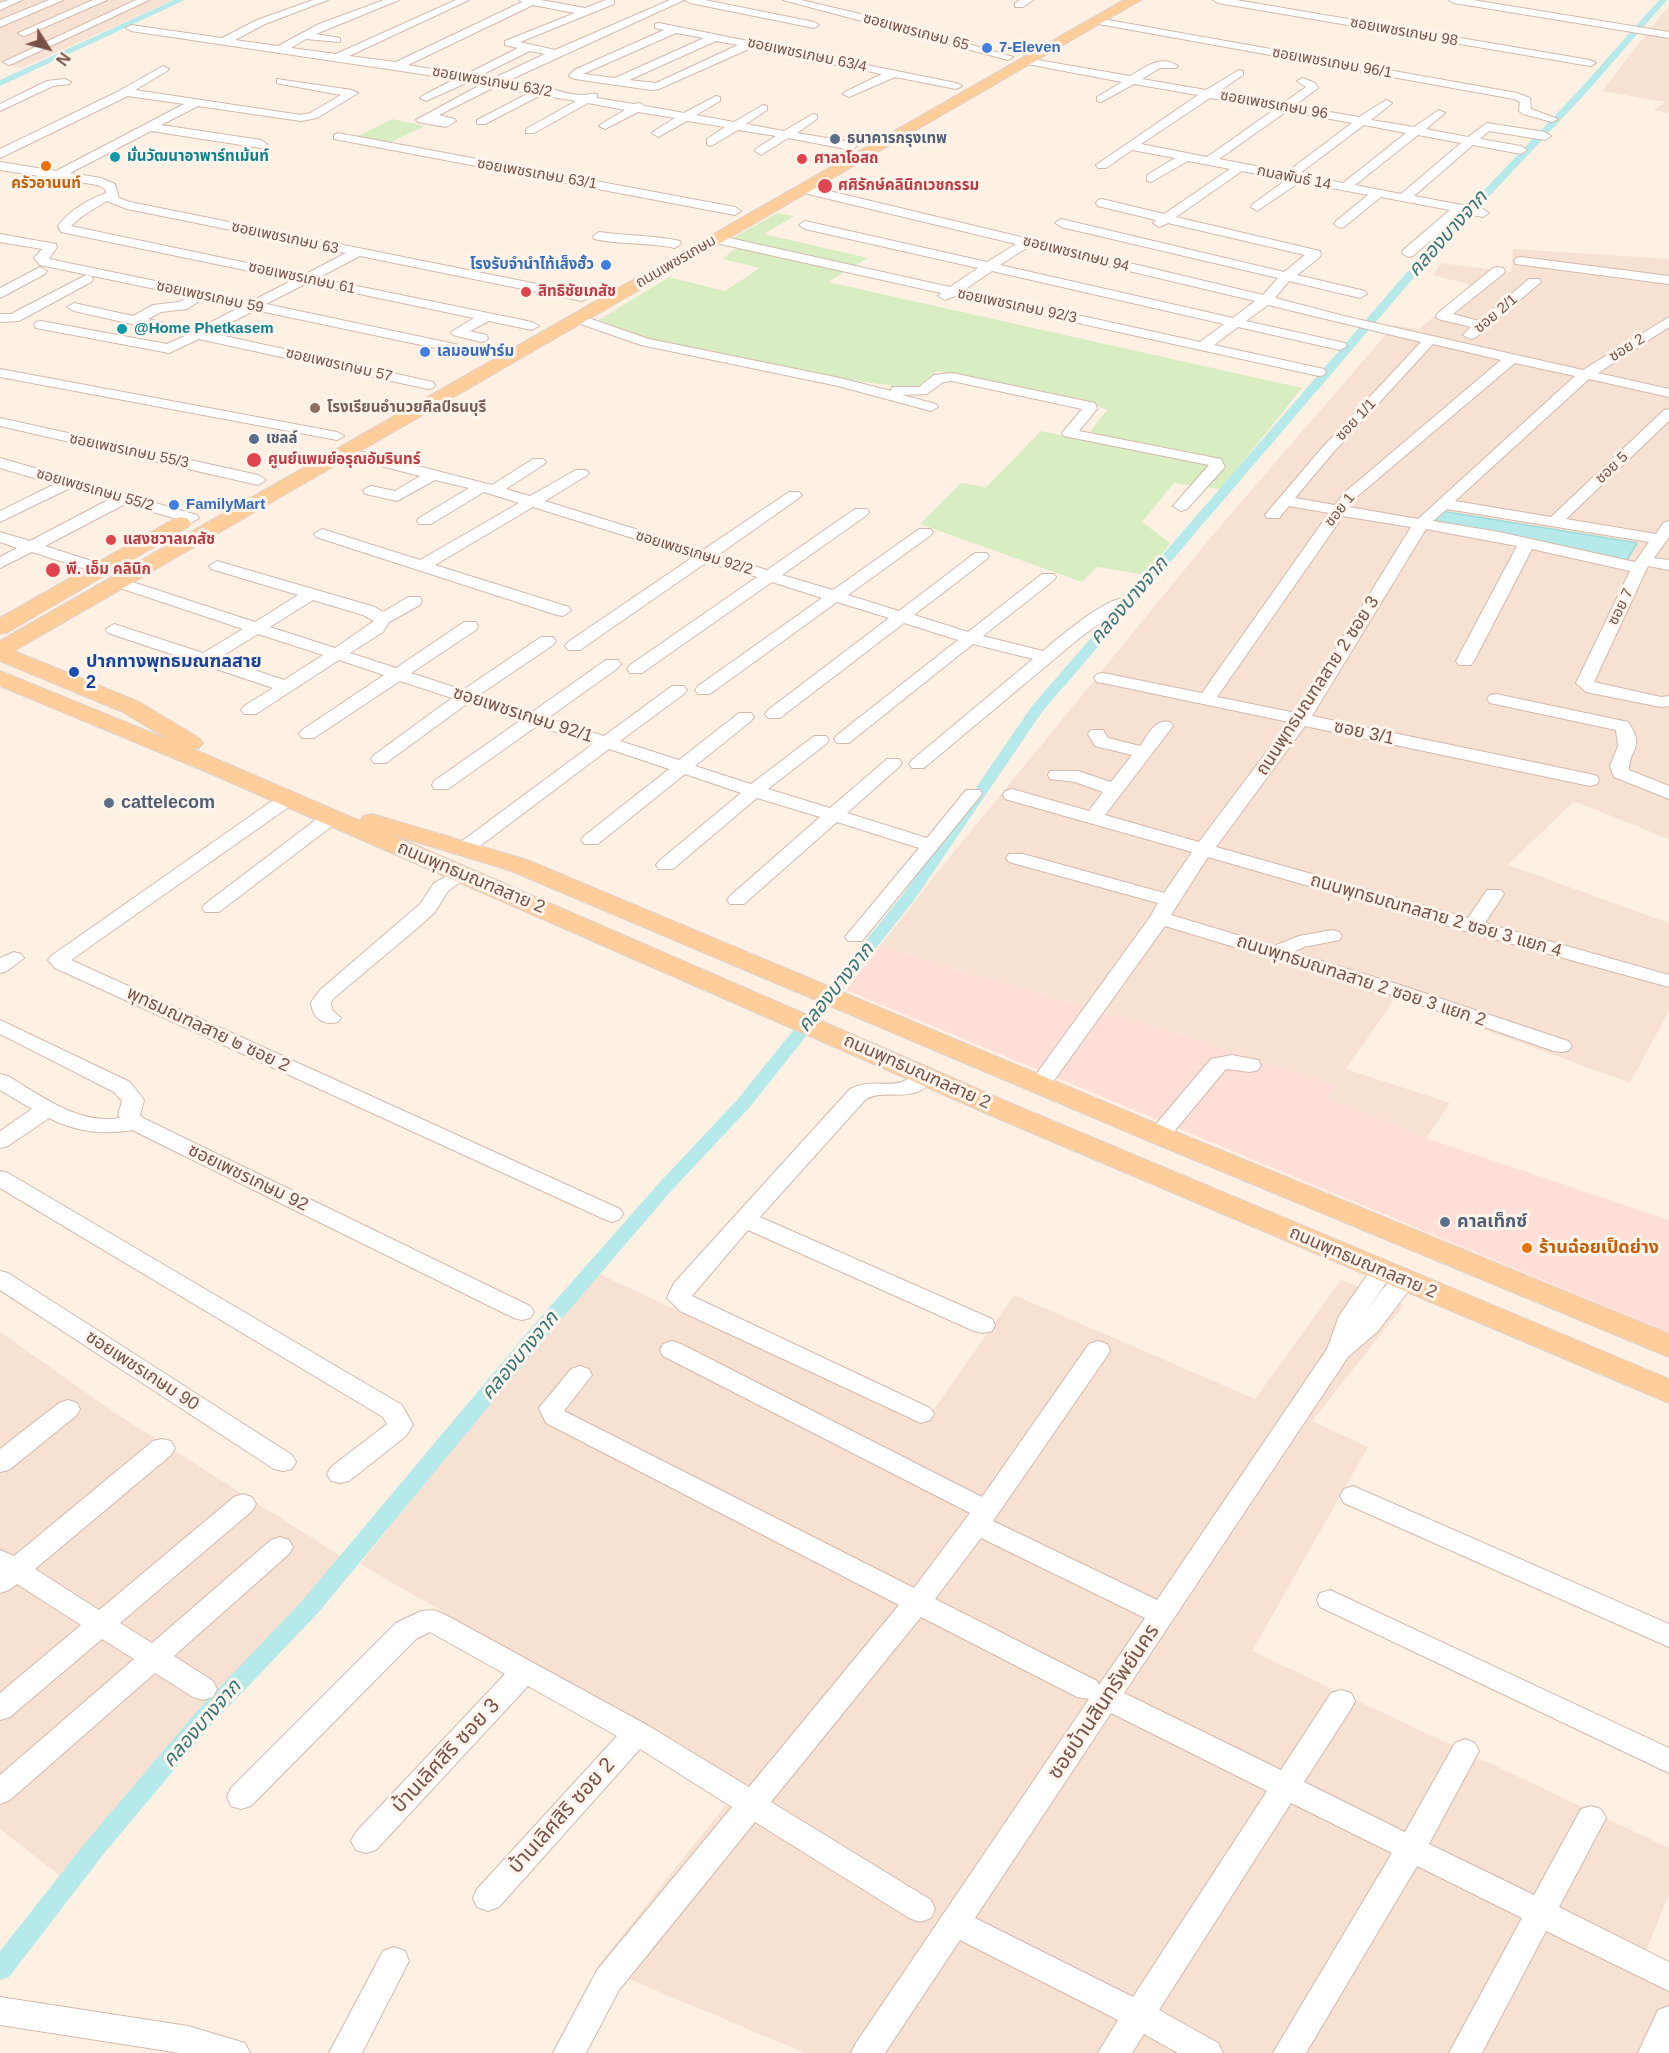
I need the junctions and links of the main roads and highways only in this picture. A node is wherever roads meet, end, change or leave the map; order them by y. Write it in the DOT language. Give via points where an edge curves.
graph roads {
  1 [pos="1108,0"];
  2 [pos="1134,0"];
  3 [pos="801,185"];
  4 [pos="409,395"];
  5 [pos="353,426"];
  6 [pos="340,444"];
  7 [pos="311,450"];
  8 [pos="276,470"];
  9 [pos="239,491"];
  10 [pos="236,513"];
  11 [pos="0,627"];
  12 [pos="0,652"];
  13 [pos="0,678"];
  14 [pos="473,851"];
  15 [pos="456,873"];
  16 [pos="1669,1346"];
  17 [pos="1669,1392"];
  1 -- 3 [label="main road, ถนนเพชรเกษม" via="851,146"];
  2 -- 3 [label="main road, ถนนเพชรเกษม"];
  3 -- 4 [label="main road, ถนนเพชรเกษม" via="735,211 532,326 482,346"];
  3 -- 6 [label="main road, ถนนเพชรเกษม" via="716,239 577,318"];
  5 -- 6 [label="main road, ถนนเพชรเกษม"];
  6 -- 7 [label="main road, ถนนเพชรเกษม"];
  6 -- 10 [label="main road, ถนนเพชรเกษม"];
  8 -- 9 [label="main road"];
  10 -- 11 [label="main road" via="211,507"];
  10 -- 12 [label="main road, ถนนเพชรเกษม"];
  12 -- 14 [label="main road, ถนนพุทธมณฑลสาย 2" via="131,707 212,755 299,795"];
  13 -- 15 [label="main road, ถนนพุทธมณฑลสาย 2"];
  14 -- 15 [label="main road"];
  14 -- 16 [label="main road, ถนนพุทธมณฑลสาย 2" via="518,865"];
  15 -- 17 [label="main road, ถนนพุทธมณฑลสาย 2"];
}
